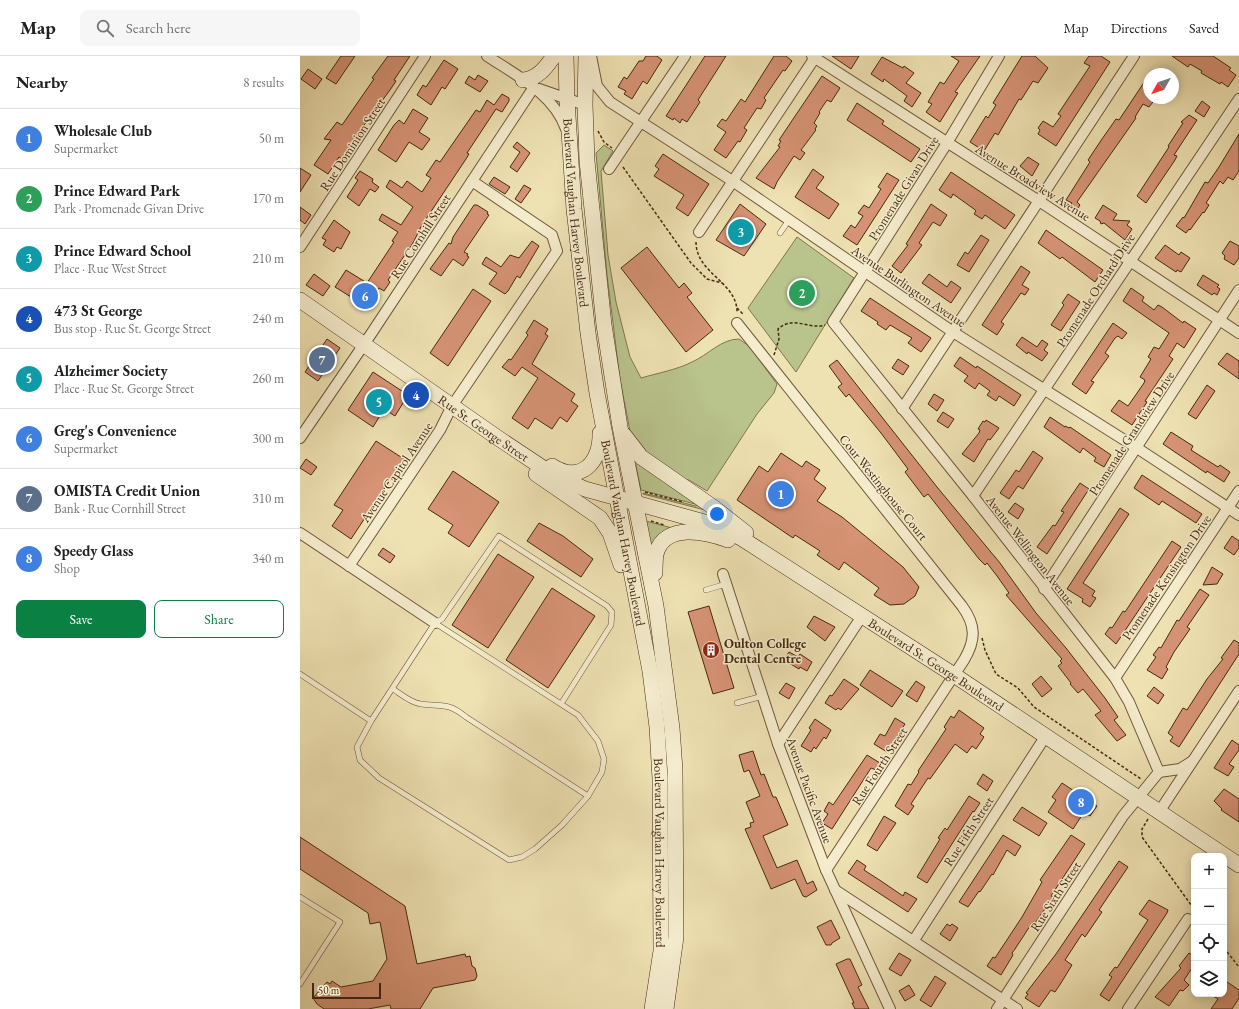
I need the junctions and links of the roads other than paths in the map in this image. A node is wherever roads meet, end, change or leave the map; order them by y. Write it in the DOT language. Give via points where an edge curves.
graph roads {
  1 [pos="425,56"];
  2 [pos="487,56"];
  3 [pos="554,56"];
  4 [pos="566,56"];
  5 [pos="586,56"];
  6 [pos="592,56"];
  7 [pos="686,56"];
  8 [pos="814,56"];
  9 [pos="999,56"];
  10 [pos="1134,56"];
  11 [pos="528,83"];
  12 [pos="1239,99"];
  13 [pos="567,100"];
  14 [pos="585,105"];
  15 [pos="641,122"];
  16 [pos="569,138"];
  17 [pos="947,143"];
  18 [pos="609,170"];
  19 [pos="472,181"];
  20 [pos="734,182"];
  21 [pos="1039,201"];
  22 [pos="789,220"];
  23 [pos="699,232"];
  24 [pos="780,233"];
  25 [pos="300,247"];
  26 [pos="1130,260"];
  27 [pos="864,272"];
  28 [pos="1239,290"];
  29 [pos="300,300"];
  30 [pos="1219,320"];
  31 [pos="737,323"];
  32 [pos="840,332"];
  33 [pos="953,332"];
  34 [pos="1239,333"];
  35 [pos="364,345"];
  36 [pos="1045,390"];
  37 [pos="597,393"];
  38 [pos="452,406"];
  39 [pos="902,409"];
  40 [pos="620,427"];
  41 [pos="300,438"];
  42 [pos="498,438"];
  43 [pos="1137,448"];
  44 [pos="1239,491"];
  45 [pos="973,496"];
  46 [pos="638,497"];
  47 [pos="617,498"];
  48 [pos="1228,507"];
  49 [pos="1239,515"];
  50 [pos="300,533"];
  51 [pos="349,566"];
  52 [pos="723,574"];
  53 [pos="810,582"];
  54 [pos="726,584"];
  55 [pos="1044,589"];
  56 [pos="706,590"];
  57 [pos="656,606"];
  58 [pos="862,616"];
  59 [pos="435,623"];
  60 [pos="650,671"];
  61 [pos="300,674"];
  62 [pos="954,675"];
  63 [pos="1115,678"];
  64 [pos="393,688"];
  65 [pos="1239,691"];
  66 [pos="763,696"];
  67 [pos="737,703"];
  68 [pos="561,704"];
  69 [pos="371,720"];
  70 [pos="1045,737"];
  71 [pos="778,744"];
  72 [pos="1193,761"];
  73 [pos="1159,772"];
  74 [pos="588,796"];
  75 [pos="1137,798"];
  76 [pos="1157,811"];
  77 [pos="1239,865"];
  78 [pos="826,870"];
  79 [pos="835,890"];
  80 [pos="300,897"];
  81 [pos="1188,919"];
  82 [pos="914,940"];
  83 [pos="300,984"];
  84 [pos="1003,1000"];
  85 [pos="652,1009"];
  86 [pos="666,1009"];
  87 [pos="890,1009"];
  88 [pos="997,1009"];
  89 [pos="1017,1009"];
  90 [pos="1128,1009"];
  1 -- 25 [label="street, Rue Dominion Street"];
  2 -- 11 [label="street"];
  3 -- 11 [label="main road"];
  4 -- 13 [label="main road, Boulevard Vaughan Harvey Boulevard"];
  5 -- 14 [label="main road, Boulevard Vaughan Harvey Boulevard"];
  6 -- 15 [label="street, Avenue Burlington Avenue" via="597,86 610,102"];
  7 -- 15 [label="street"];
  8 -- 17 [label="street, Avenue Broadview Avenue"];
  8 -- 20 [label="street"];
  9 -- 17 [label="street, Promenade Givan Drive"];
  10 -- 21 [label="street"];
  11 -- 13 [label="street"];
  11 -- 16 [label="street" via="560,115"];
  11 -- 19 [label="street, Rue Cornhill Street"];
  12 -- 26 [label="street, Promenade Orchard Drive"];
  13 -- 14 [label="street"];
  13 -- 16 [label="main road, Boulevard Vaughan Harvey Boulevard"];
  14 -- 40 [label="main road, Boulevard Vaughan Harvey Boulevard" via="595,249"];
  15 -- 18 [label="street"];
  15 -- 20 [label="street, Avenue Burlington Avenue"];
  16 -- 37 [label="main road, Boulevard Vaughan Harvey Boulevard" via="580,269"];
  17 -- 21 [label="street, Avenue Broadview Avenue"];
  17 -- 27 [label="street, Promenade Givan Drive"];
  19 -- 35 [label="street, Rue Cornhill Street"];
  19 -- 38 [label="street, Avenue Capitol Avenue" via="552,235 557,251"];
  20 -- 22 [label="street, Avenue Burlington Avenue"];
  20 -- 23 [label="street"];
  21 -- 26 [label="street, Avenue Broadview Avenue"];
  21 -- 33 [label="street"];
  22 -- 24 [label="lane"];
  22 -- 27 [label="street, Avenue Burlington Avenue"];
  26 -- 30 [label="street, Avenue Broadview Avenue"];
  26 -- 36 [label="street, Promenade Orchard Drive"];
  27 -- 32 [label="street, Promenade Givan Drive" via="833,322"];
  27 -- 33 [label="street, Avenue Burlington Avenue"];
  28 -- 30 [label="street, Promenade Grandview Drive"];
  29 -- 35 [label="main road, Rue St. George Street"];
  30 -- 34 [label="street, Avenue Broadview Avenue"];
  30 -- 43 [label="street, Promenade Grandview Drive"];
  31 -- 62 [label="street, Cour Westinghouse Court" via="967,612 973,624 974,637 970,649"];
  32 -- 39 [label="street, Avenue Wellington Avenue"];
  33 -- 36 [label="street, Avenue Burlington Avenue"];
  33 -- 39 [label="street"];
  35 -- 38 [label="main road, Rue St. George Street"];
  35 -- 41 [label="street, Rue Cornhill Street"];
  36 -- 43 [label="street, Avenue Burlington Avenue"];
  36 -- 45 [label="street, Promenade Orchard Drive"];
  37 -- 42 [label="main road" via="600,449 594,461 584,469 575,472 561,471"];
  37 -- 47 [label="main road, Boulevard Vaughan Harvey Boulevard"];
  38 -- 42 [label="main road, Rue St. George Street"];
  38 -- 51 [label="street, Avenue Capitol Avenue" via="440,430"];
  39 -- 45 [label="street, Avenue Wellington Avenue"];
  40 -- 46 [label="main road, Boulevard Vaughan Harvey Boulevard"];
  40 -- 53 [label="main road" via="632,448 641,457 714,507"];
  42 -- 47 [label="main road, Rue St. George Street" via="569,483"];
  42 -- 60 [label="main road" via="532,471 592,512 605,525 617,549"];
  43 -- 48 [label="street, Avenue Burlington Avenue"];
  43 -- 55 [label="street, Promenade Grandview Drive"];
  44 -- 48 [label="street, Promenade Kensington Drive"];
  45 -- 55 [label="street, Avenue Wellington Avenue"];
  46 -- 47 [label="main road, Boulevard St. George Boulevard"];
  46 -- 53 [label="main road, Boulevard St. George Boulevard" via="719,527"];
  46 -- 57 [label="main road, Boulevard Vaughan Harvey Boulevard"];
  47 -- 60 [label="main road, Boulevard Vaughan Harvey Boulevard"];
  48 -- 49 [label="street, Avenue Burlington Avenue"];
  48 -- 63 [label="street, Promenade Kensington Drive"];
  50 -- 51 [label="street"];
  51 -- 59 [label="street"];
  52 -- 54 [label="street, Avenue Pacific Avenue"];
  53 -- 57 [label="main road" via="722,538 684,532 666,539 656,554"];
  53 -- 58 [label="main road, Boulevard St. George Boulevard"];
  54 -- 56 [label="lane"];
  54 -- 66 [label="street, Avenue Pacific Avenue"];
  55 -- 63 [label="street, Avenue Wellington Avenue"];
  57 -- 86 [label="main road, Boulevard Vaughan Harvey Boulevard" via="667,683 675,770 676,937"];
  58 -- 62 [label="main road, Boulevard St. George Boulevard"];
  58 -- 71 [label="street"];
  59 -- 64 [label="lane"];
  59 -- 68 [label="lane"];
  59 -- 68 [label="lane" via="442,619 499,536 607,606 612,612 611,625"];
  60 -- 85 [label="main road, Boulevard Vaughan Harvey Boulevard" via="659,750 660,826 660,951"];
  61 -- 69 [label="lane"];
  62 -- 70 [label="main road, Boulevard St. George Boulevard"];
  62 -- 78 [label="street, Rue Fourth Street"];
  63 -- 73 [label="street, Avenue Wellington Avenue" via="1129,702"];
  64 -- 69 [label="lane"];
  64 -- 74 [label="lane" via="420,704 453,707"];
  65 -- 72 [label="street"];
  66 -- 67 [label="lane"];
  66 -- 71 [label="street, Avenue Pacific Avenue"];
  68 -- 74 [label="lane" via="578,715 598,741 604,759 602,772"];
  69 -- 74 [label="lane" via="357,747 360,760 379,778 509,860 535,850"];
  70 -- 75 [label="main road, Boulevard St. George Boulevard"];
  70 -- 82 [label="street, Rue Fifth Street"];
  71 -- 78 [label="street, Avenue Pacific Avenue"];
  72 -- 73 [label="street" via="1180,769"];
  72 -- 76 [label="street"];
  73 -- 75 [label="street"];
  75 -- 76 [label="main road, Boulevard St. George Boulevard"];
  75 -- 84 [label="street, Rue Sixth Street"];
  76 -- 77 [label="main road, Boulevard St. George Boulevard"];
  78 -- 79 [label="street, Avenue Pacific Avenue"];
  79 -- 82 [label="street"];
  79 -- 87 [label="street, Avenue Pacific Avenue"];
  80 -- 83 [label="lane" via="340,922"];
  81 -- 90 [label="street"];
  82 -- 84 [label="street"];
  84 -- 88 [label="street, Rue Sixth Street"];
  84 -- 89 [label="street"];
}
